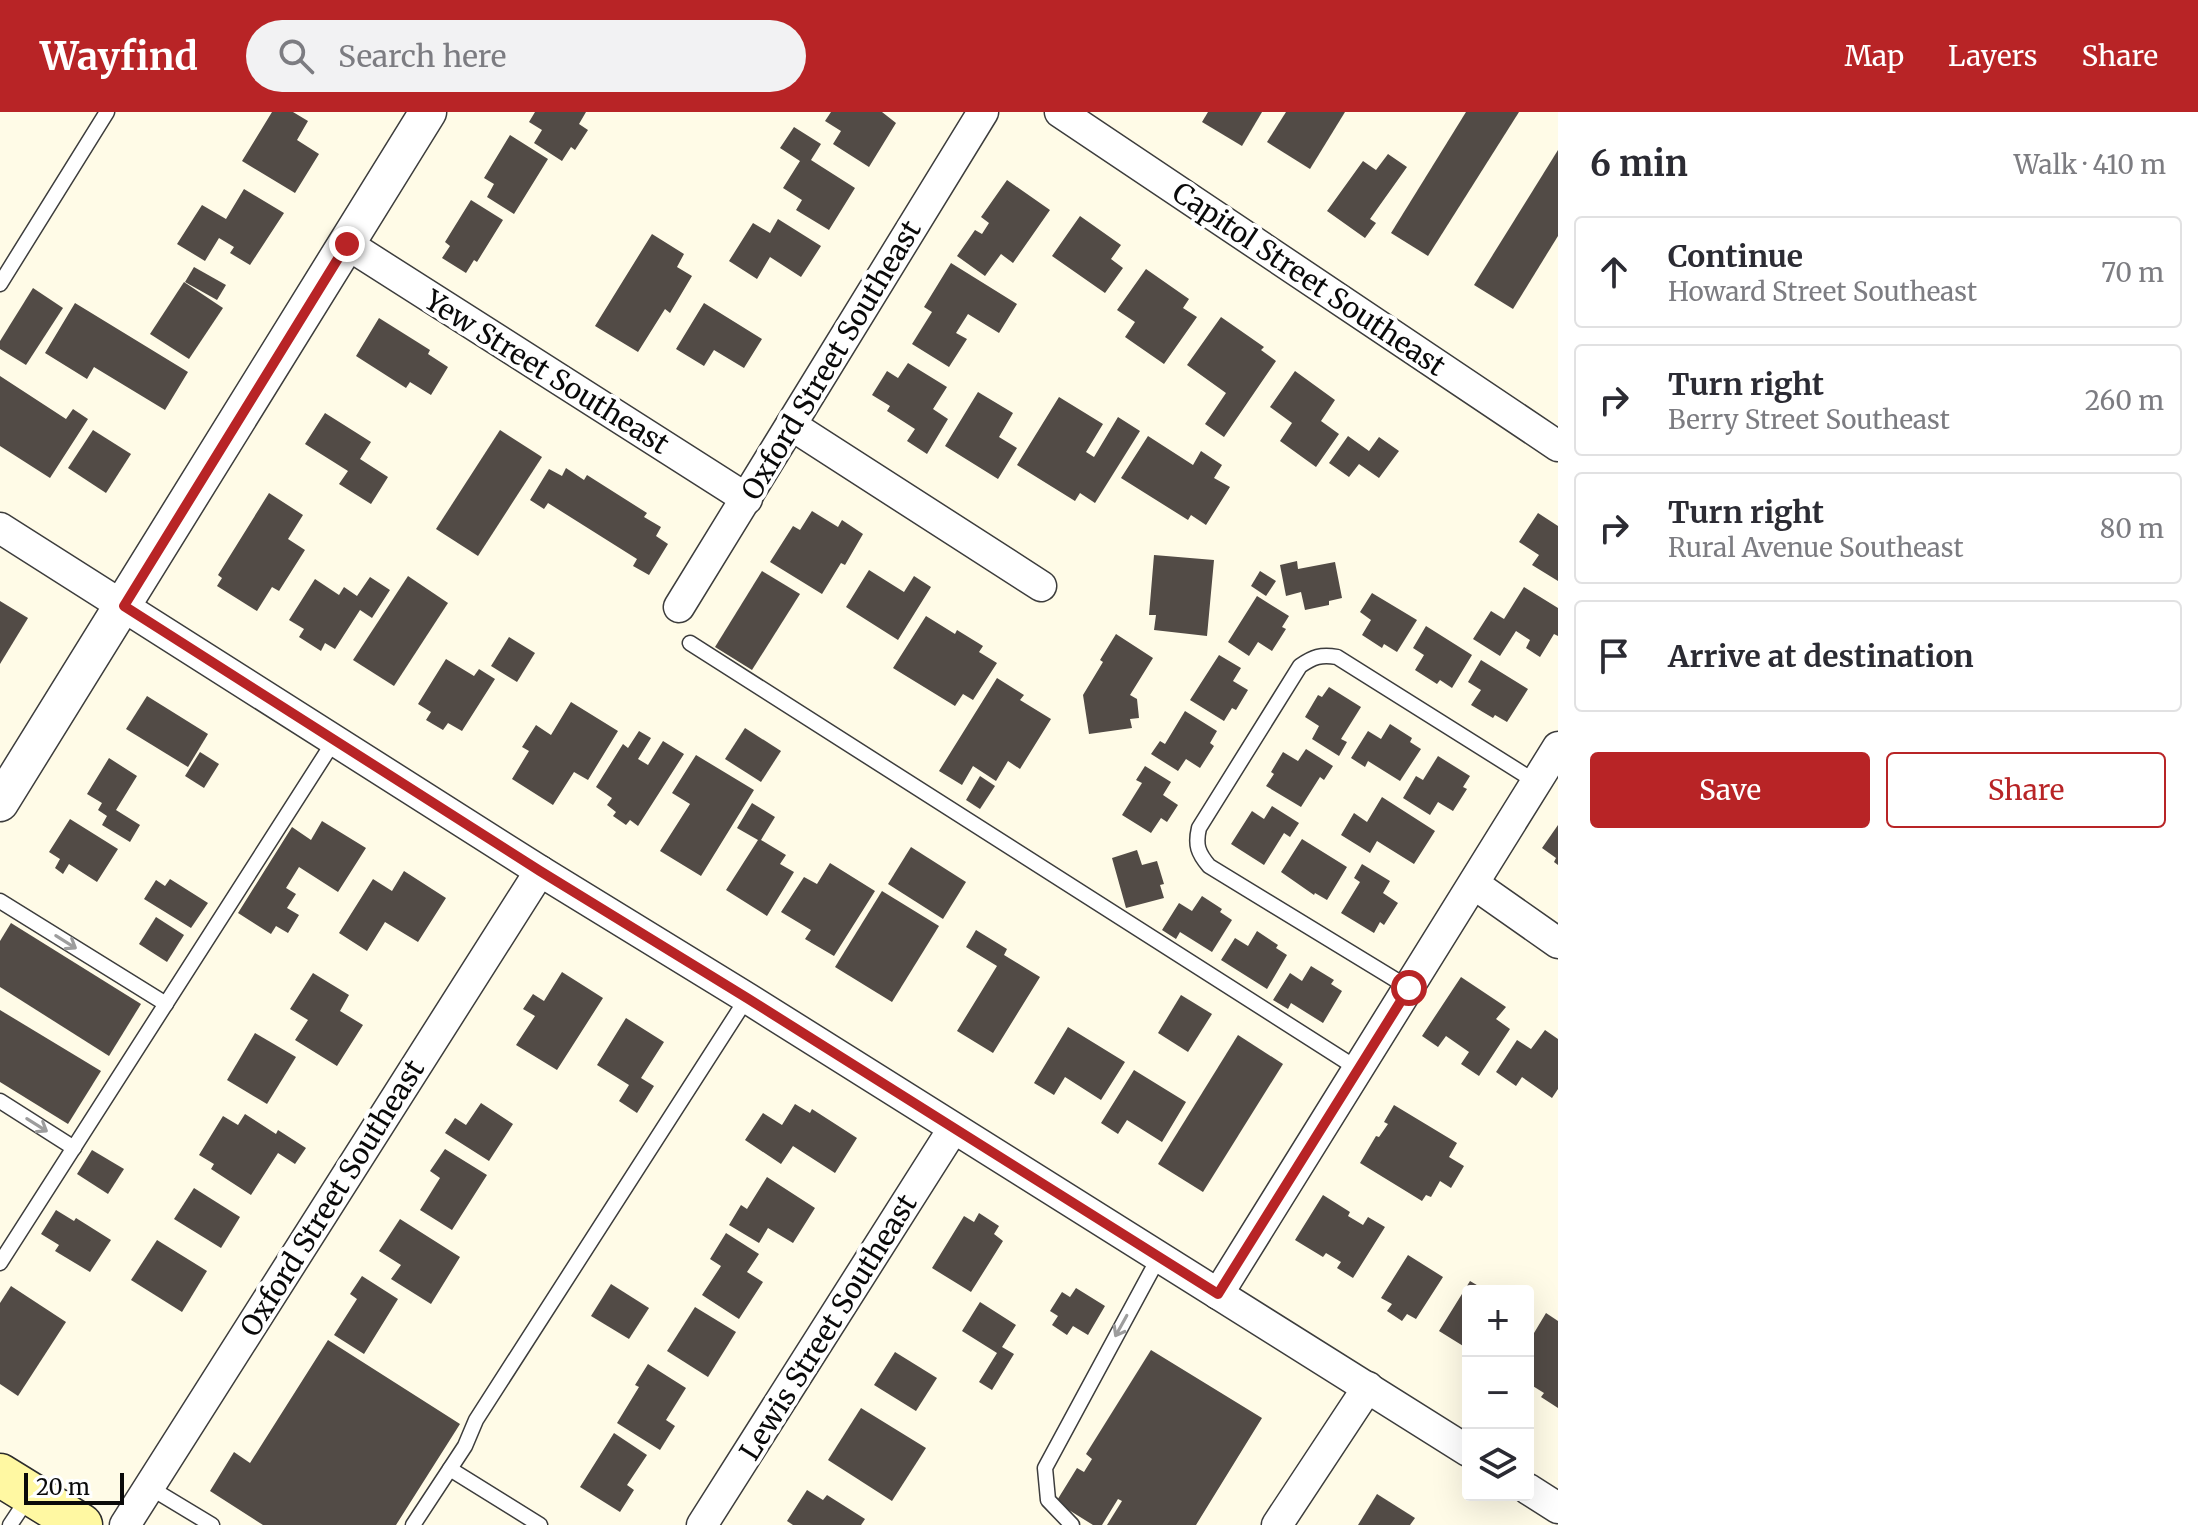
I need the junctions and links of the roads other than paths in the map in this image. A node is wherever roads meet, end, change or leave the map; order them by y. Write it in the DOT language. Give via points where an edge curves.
graph roads {
  1 [pos="107,112"];
  2 [pos="428,112"];
  3 [pos="983,112"];
  4 [pos="1060,112"];
  5 [pos="347,244"];
  6 [pos="0,284"];
  7 [pos="791,425"];
  8 [pos="1558,446"];
  9 [pos="747,499"];
  10 [pos="0,528"];
  11 [pos="1041,586"];
  12 [pos="124,606"];
  13 [pos="679,607"];
  14 [pos="690,643"];
  15 [pos="334,741"];
  16 [pos="1558,747"];
  17 [pos="1536,782"];
  18 [pos="0,803"];
  19 [pos="540,871"];
  20 [pos="1474,884"];
  21 [pos="0,901"];
  22 [pos="1558,943"];
  23 [pos="1409,988"];
  24 [pos="747,998"];
  25 [pos="166,1004"];
  26 [pos="1358,1069"];
  27 [pos="0,1101"];
  28 [pos="953,1129"];
  29 [pos="74,1148"];
  30 [pos="1159,1257"];
  31 [pos="0,1263"];
  32 [pos="1218,1294"];
  33 [pos="1368,1387"];
  34 [pos="1462,1447"];
  35 [pos="450,1469"];
  36 [pos="149,1487"];
  37 [pos="1534,1493"];
  38 [pos="14,1498"];
  39 [pos="1558,1508"];
  40 [pos="81,1525"];
  41 [pos="125,1525"];
  42 [pos="212,1525"];
  43 [pos="413,1525"];
  44 [pos="540,1525"];
  45 [pos="702,1525"];
  46 [pos="1072,1525"];
  47 [pos="1277,1525"];
  1 -- 6 [label="lane"];
  2 -- 5 [label="street"];
  3 -- 7 [label="street, Oxford Street Southeast"];
  4 -- 8 [label="street, Capitol Street Southeast"];
  5 -- 9 [label="street, Yew Street Southeast"];
  5 -- 12 [label="street"];
  7 -- 9 [label="street, Oxford Street Southeast"];
  7 -- 11 [label="street"];
  9 -- 13 [label="street, Oxford Street Southeast"];
  10 -- 12 [label="street"];
  12 -- 15 [label="street"];
  12 -- 18 [label="street"];
  14 -- 26 [label="lane"];
  15 -- 19 [label="street"];
  15 -- 25 [label="lane"];
  16 -- 17 [label="street"];
  17 -- 20 [label="street"];
  17 -- 23 [label="lane" via="1337,657 1324,655 1300,666 1199,828 1199,855 1209,866"];
  19 -- 24 [label="street"];
  19 -- 36 [label="street, Oxford Street Southeast"];
  20 -- 22 [label="street"];
  20 -- 23 [label="street"];
  21 -- 25 [label="lane, one-way"];
  23 -- 26 [label="street"];
  24 -- 28 [label="street"];
  24 -- 35 [label="lane" via="476,1420"];
  25 -- 29 [label="lane"];
  26 -- 32 [label="street"];
  27 -- 29 [label="lane, one-way"];
  28 -- 30 [label="street"];
  28 -- 45 [label="street, Lewis Street Southeast"];
  29 -- 31 [label="lane"];
  30 -- 32 [label="street"];
  30 -- 46 [label="lane, one-way" via="1045,1468 1048,1500"];
  32 -- 33 [label="street"];
  33 -- 34 [label="street"];
  33 -- 47 [label="street"];
  35 -- 43 [label="lane"];
  35 -- 44 [label="lane"];
  36 -- 41 [label="street, Oxford Street Southeast"];
  36 -- 42 [label="lane"];
  37 -- 39 [label="street"];
  38 -- 40 [label="main road"];
}
